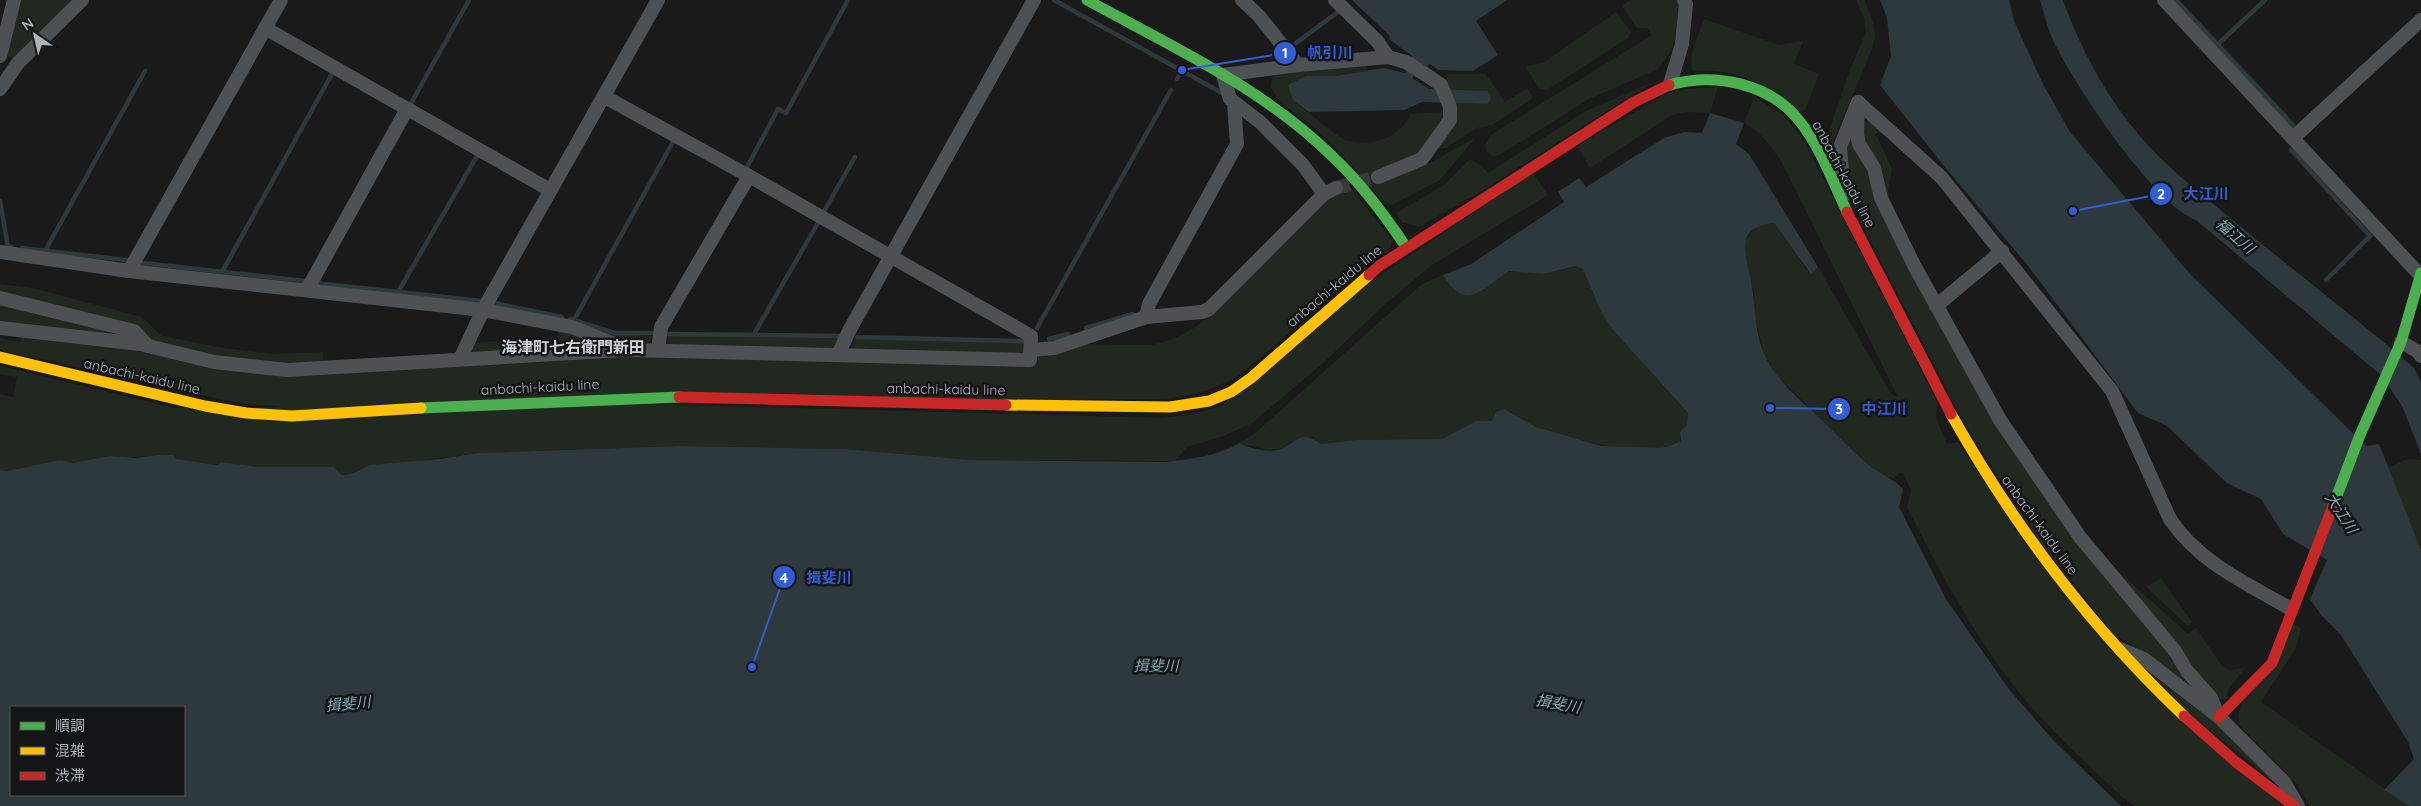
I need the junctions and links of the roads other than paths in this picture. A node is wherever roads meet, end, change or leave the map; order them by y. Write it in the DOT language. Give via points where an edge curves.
graph roads {
  1 [pos="14,0"];
  2 [pos="82,0"];
  3 [pos="281,0"];
  4 [pos="658,0"];
  5 [pos="1034,0"];
  6 [pos="1087,0"];
  7 [pos="1242,0"];
  8 [pos="1335,0"];
  9 [pos="1684,0"];
  10 [pos="2164,0"];
  11 [pos="2421,20"];
  12 [pos="265,28"];
  13 [pos="0,56"];
  14 [pos="1388,56"];
  15 [pos="1298,65"];
  16 [pos="1223,76"];
  17 [pos="1670,84"];
  18 [pos="0,89"];
  19 [pos="605,97"];
  20 [pos="1858,102"];
  21 [pos="1234,103"];
  22 [pos="407,109"];
  23 [pos="2293,138"];
  24 [pos="749,176"];
  25 [pos="1378,178"];
  26 [pos="550,190"];
  27 [pos="1847,210"];
  28 [pos="1406,247"];
  29 [pos="2002,251"];
  30 [pos="0,252"];
  31 [pos="890,256"];
  32 [pos="128,270"];
  33 [pos="2421,274"];
  34 [pos="307,290"];
  35 [pos="0,298"];
  36 [pos="1936,306"];
  37 [pos="2421,306"];
  38 [pos="483,310"];
  39 [pos="1146,317"];
  40 [pos="2408,318"];
  41 [pos="0,328"];
  42 [pos="2401,342"];
  43 [pos="148,346"];
  44 [pos="629,350"];
  45 [pos="658,350"];
  46 [pos="1031,350"];
  47 [pos="838,355"];
  48 [pos="2421,356"];
  49 [pos="0,357"];
  50 [pos="460,359"];
  51 [pos="2292,609"];
  52 [pos="2117,648"];
  53 [pos="2219,717"];
  54 [pos="2296,806"];
  1 -- 13 [label="street"];
  2 -- 18 [label="street" via="18,63"];
  3 -- 12 [label="street"];
  4 -- 19 [label="street"];
  5 -- 31 [label="street"];
  6 -- 16 [label="main road"];
  7 -- 15 [label="street"];
  8 -- 14 [label="street"];
  9 -- 17 [label="street" via="1682,44"];
  10 -- 23 [label="street"];
  11 -- 23 [label="street"];
  12 -- 22 [label="street"];
  12 -- 32 [label="street"];
  14 -- 15 [label="street"];
  14 -- 25 [label="street" via="1406,62 1441,85 1450,107 1450,120 1422,160"];
  15 -- 16 [label="street"];
  16 -- 21 [label="street"];
  16 -- 28 [label="main road" via="1301,128 1336,160 1386,215"];
  17 -- 27 [label="main road, anbachi-kaidu line" via="1704,79 1729,81 1776,101 1803,126"];
  17 -- 28 [label="main road, anbachi-kaidu line" via="1626,108"];
  19 -- 24 [label="street"];
  19 -- 26 [label="street"];
  20 -- 27 [label="street" via="1840,147"];
  20 -- 29 [label="street" via="1942,178"];
  20 -- 36 [label="street" via="1859,144 1874,168 1881,198"];
  21 -- 39 [label="street" via="1237,144 1148,304"];
  21 -- 39 [label="street" via="1260,122 1330,191 1210,309"];
  22 -- 26 [label="street"];
  22 -- 34 [label="street"];
  23 -- 33 [label="street"];
  24 -- 31 [label="street"];
  24 -- 45 [label="street" via="661,327"];
  26 -- 38 [label="street"];
  27 -- 52 [label="main road, anbachi-kaidu line" via="1916,349 1987,477 2037,549"];
  28 -- 49 [label="main road, anbachi-kaidu line" via="1352,288 1231,392 1209,401 1170,407 667,397 292,416 205,406"];
  29 -- 36 [label="street"];
  29 -- 51 [label="street" via="2112,391 2179,533 2211,562"];
  30 -- 32 [label="street"];
  31 -- 46 [label="street" via="1031,336"];
  31 -- 47 [label="street"];
  32 -- 34 [label="street"];
  33 -- 40 [label="main road"];
  34 -- 38 [label="street"];
  35 -- 43 [label="street" via="134,331"];
  36 -- 53 [label="street" via="2000,420 2049,494 2211,698"];
  37 -- 40 [label="street"];
  38 -- 44 [label="street" via="572,327"];
  38 -- 50 [label="street"];
  39 -- 46 [label="street" via="1054,348"];
  40 -- 42 [label="main road"];
  41 -- 43 [label="street"];
  42 -- 48 [label="street"];
  42 -- 51 [label="main road" via="2378,390"];
  43 -- 50 [label="street" via="214,362 287,370"];
  44 -- 45 [label="street"];
  44 -- 50 [label="street"];
  45 -- 47 [label="street"];
  46 -- 47 [label="street" via="1030,360"];
  51 -- 53 [label="main road" via="2272,663"];
  52 -- 53 [label="street" via="2144,659"];
  52 -- 54 [label="main road, anbachi-kaidu line" via="2183,716 2228,756"];
  53 -- 54 [label="street" via="2284,782"];
}
